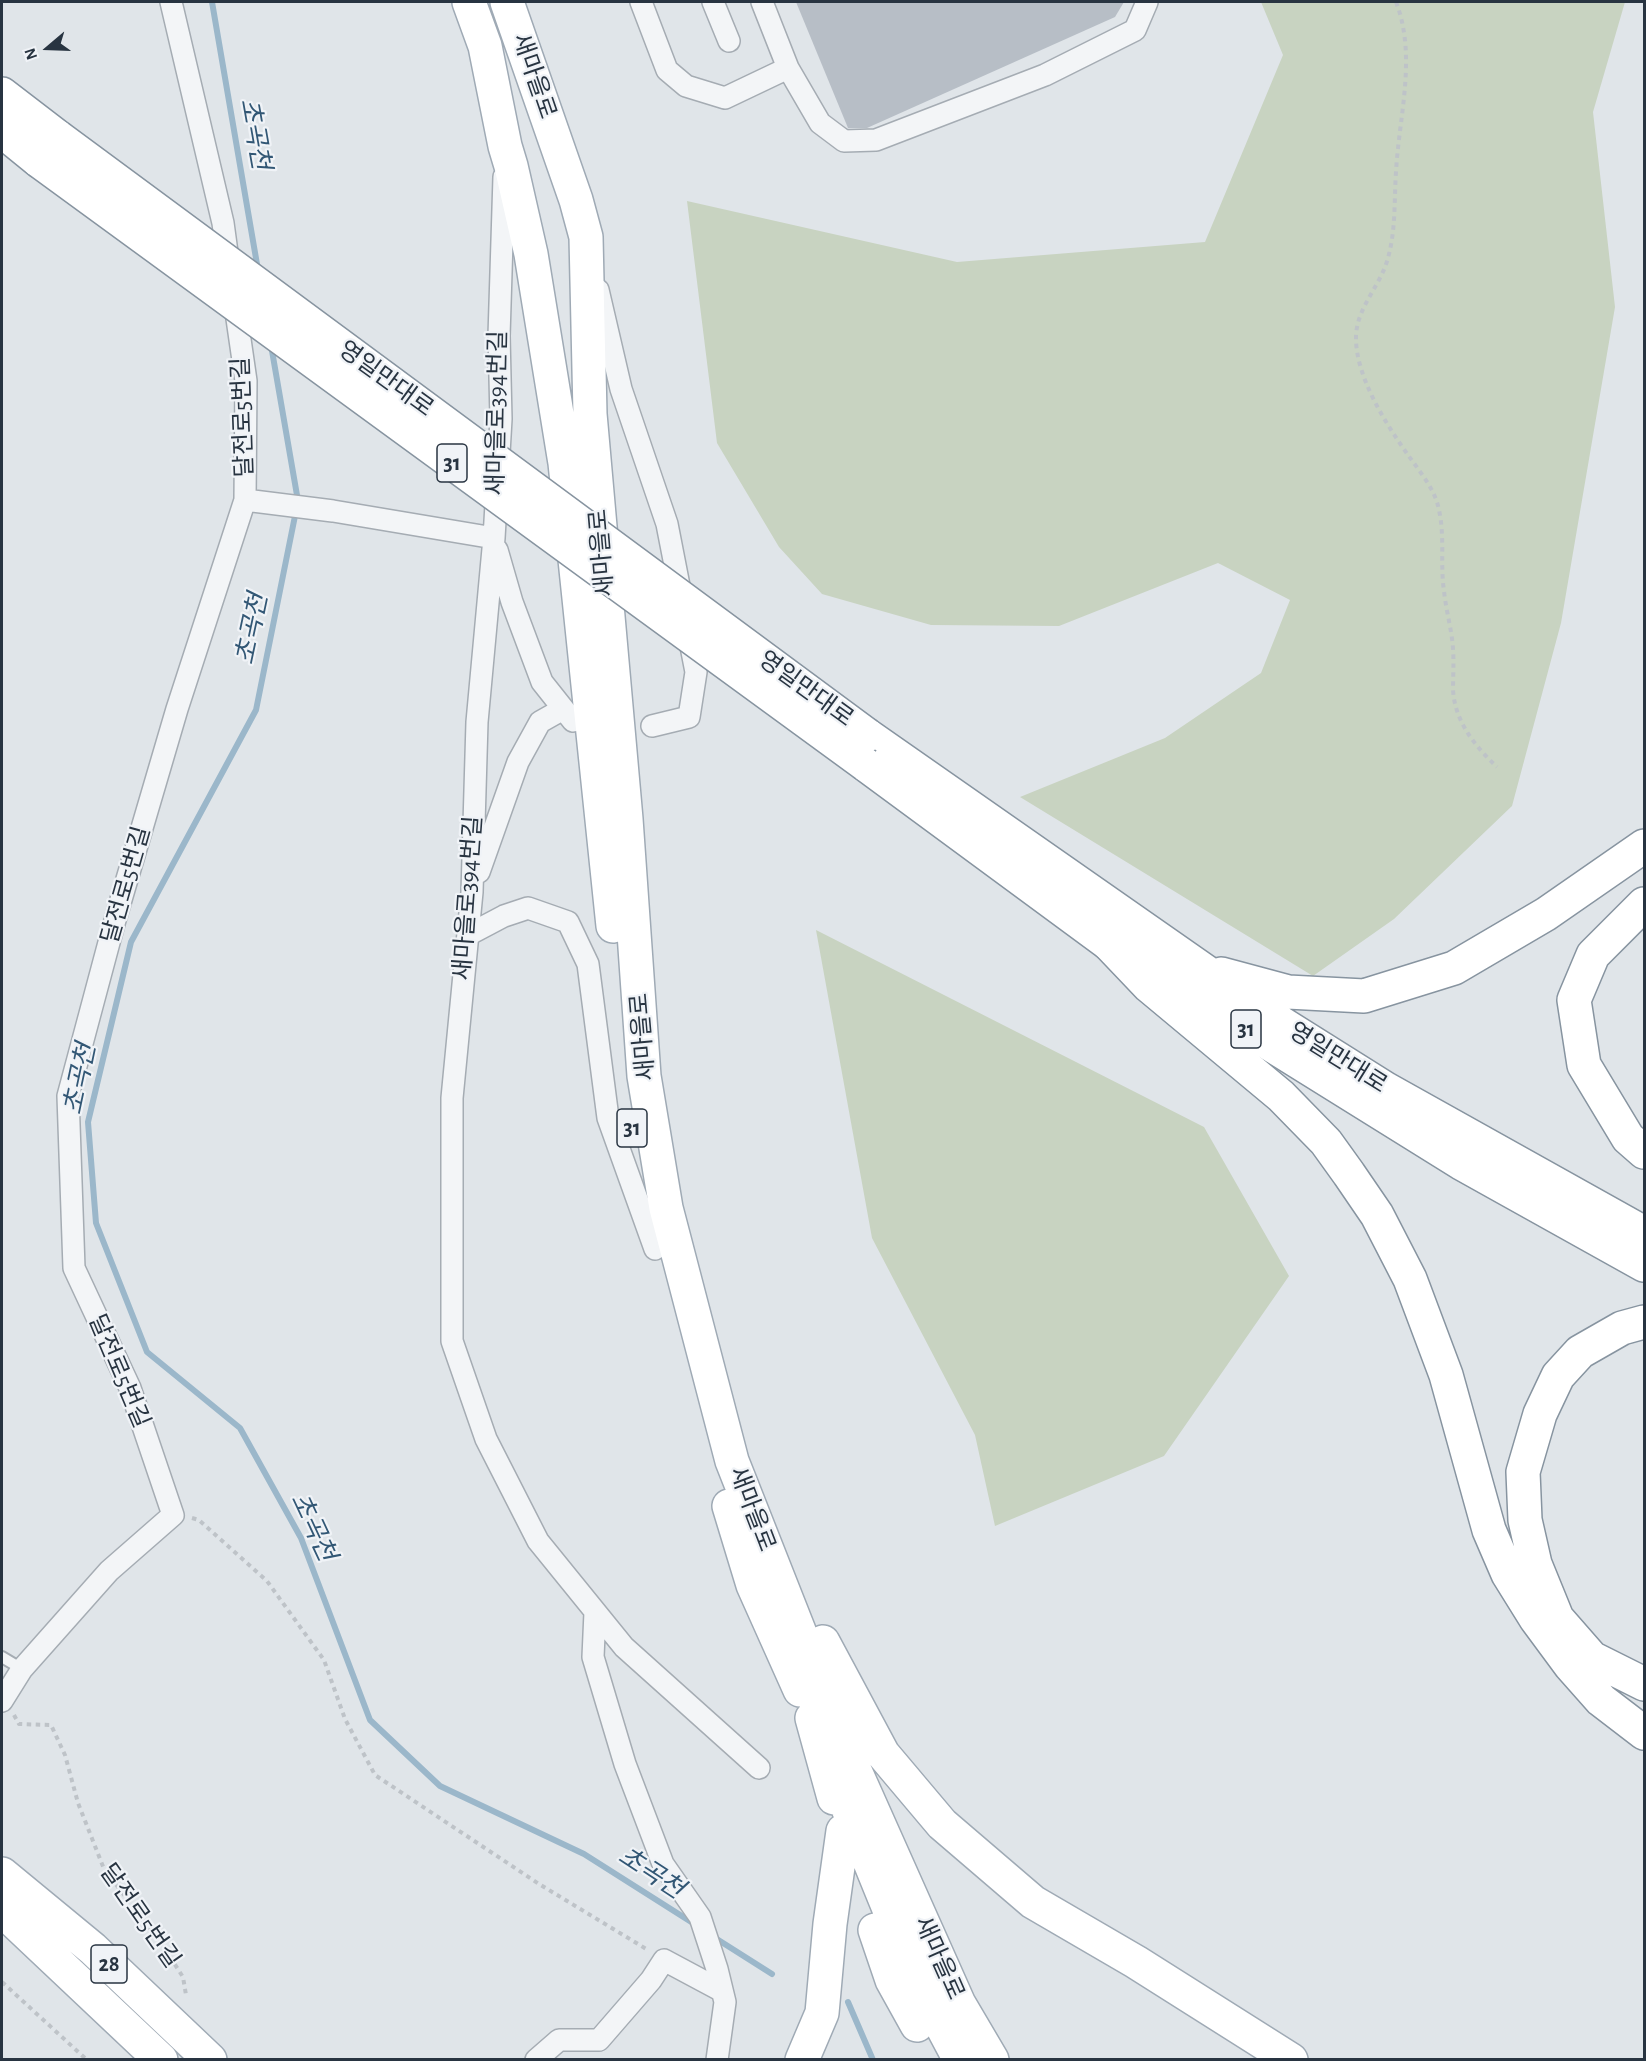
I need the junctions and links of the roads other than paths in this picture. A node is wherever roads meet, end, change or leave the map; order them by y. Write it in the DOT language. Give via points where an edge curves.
graph roads {
  1 [pos="171,2"];
  2 [pos="469,2"];
  3 [pos="507,2"];
  4 [pos="641,2"];
  5 [pos="713,2"];
  6 [pos="762,2"];
  7 [pos="1147,2"];
  8 [pos="729,41"];
  9 [pos="788,69"];
  10 [pos="2,94"];
  11 [pos="2,132"];
  12 [pos="505,146"];
  13 [pos="48,149"];
  14 [pos="586,237"];
  15 [pos="245,500"];
  16 [pos="494,538"];
  17 [pos="652,726"];
  18 [pos="866,750"];
  19 [pos="1644,846"];
  20 [pos="472,892"];
  21 [pos="1644,904"];
  22 [pos="468,935"];
  23 [pos="1109,944"];
  24 [pos="1199,968"];
  25 [pos="1644,1152"];
  26 [pos="1546,1179"];
  27 [pos="1644,1211"];
  28 [pos="1644,1233"];
  29 [pos="656,1249"];
  30 [pos="1644,1265"];
  31 [pos="1644,1322"];
  32 [pos="732,1461"];
  33 [pos="596,1612"];
  34 [pos="2,1658"];
  35 [pos="22,1669"];
  36 [pos="1644,1684"];
  37 [pos="3,1700"];
  38 [pos="812,1718"];
  39 [pos="1644,1733"];
  40 [pos="759,1768"];
  41 [pos="843,1831"];
  42 [pos="2,1874"];
  43 [pos="2,1910"];
  44 [pos="722,1991"];
  45 [pos="161,2060"];
  46 [pos="210,2060"];
  47 [pos="536,2060"];
  48 [pos="717,2060"];
  49 [pos="802,2060"];
  50 [pos="939,2060"];
  51 [pos="960,2060"];
  52 [pos="992,2060"];
  53 [pos="1291,2060"];
  1 -- 15 [label="street, 달전로5번길" via="223,223 246,381"];
  2 -- 12 [label="main road, 새마을로 / 31" via="485,46"];
  3 -- 14 [label="main road, 새마을로 / 31"];
  4 -- 9 [label="street" via="667,70 686,86 725,98"];
  5 -- 8 [label="street"];
  6 -- 9 [label="street"];
  7 -- 9 [label="street" via="1135,30 1045,75 876,140 844,141 820,123"];
  10 -- 13 [label="main road, 영일만대로 / 31"];
  11 -- 13 [label="main road, 영일만대로 / 31"];
  12 -- 16 [label="street, 새마을로394번길" via="499,336 501,418"];
  12 -- 29 [label="main road, 새마을로 / 31" via="531,254 565,463 633,1137"];
  13 -- 18 [label="main road, 영일만대로 / 31, bridge"];
  14 -- 17 [label="street" via="621,389 667,524 696,672 689,717"];
  14 -- 32 [label="main road, 새마을로 / 31" via="590,414 645,1076 666,1208"];
  15 -- 16 [label="street"];
  15 -- 35 [label="street, 달전로5번길" via="177,709 68,1096 74,1268 130,1388 173,1515 109,1571"];
  16 -- 20 [label="street, 새마을로394번길" via="477,722"];
  16 -- 20 [label="street" via="512,602 542,682 568,715 540,722 518,762"];
  18 -- 23 [label="main road, 영일만대로 / 31"];
  18 -- 24 [label="main road, 영일만대로 / 31"];
  19 -- 24 [label="main road" via="1546,914 1454,968 1364,996 1288,992"];
  20 -- 22 [label="street, 새마을로394번길"];
  21 -- 25 [label="main road" via="1593,954 1574,1000 1584,1065 1628,1138"];
  22 -- 29 [label="street" via="528,908 568,922 588,964 608,1118"];
  22 -- 33 [label="street, 새마을로394번길" via="452,1098 452,1341 486,1439 537,1541"];
  23 -- 30 [label="main road, 영일만대로 / 31" via="1461,1163"];
  23 -- 39 [label="main road" via="1149,986 1281,1096 1326,1142 1377,1215 1410,1279 1446,1375 1489,1530 1508,1574 1570,1665 1601,1700"];
  24 -- 26 [label="main road, 영일만대로 / 31" via="1386,1089"];
  26 -- 27 [label="main road"];
  26 -- 28 [label="main road, 영일만대로 / 31"];
  29 -- 38 [label="main road, 새마을로 / 31" via="753,1585"];
  31 -- 36 [label="main road" via="1622,1328 1580,1352 1558,1376 1540,1414 1523,1472 1525,1520 1534,1564 1557,1618 1592,1658"];
  32 -- 52 [label="main road, 새마을로 / 31" via="848,1755 959,2004"];
  32 -- 53 [label="main road" via="883,1754 942,1824 1033,1902"];
  33 -- 40 [label="street, 새마을로394번길" via="624,1647"];
  33 -- 44 [label="street" via="593,1657 625,1764 663,1864 700,1917"];
  34 -- 35 [label="lane"];
  35 -- 37 [label="street"];
  38 -- 41 [label="main road"];
  38 -- 51 [label="main road, 새마을로 / 31" via="920,1985"];
  41 -- 49 [label="main road" via="822,2013"];
  41 -- 50 [label="main road" via="892,1980"];
  42 -- 46 [label="main road, 28" via="93,1949"];
  43 -- 45 [label="main road"];
  44 -- 47 [label="street" via="664,1960 599,2040 558,2040"];
  44 -- 48 [label="street" via="725,2002"];
}
